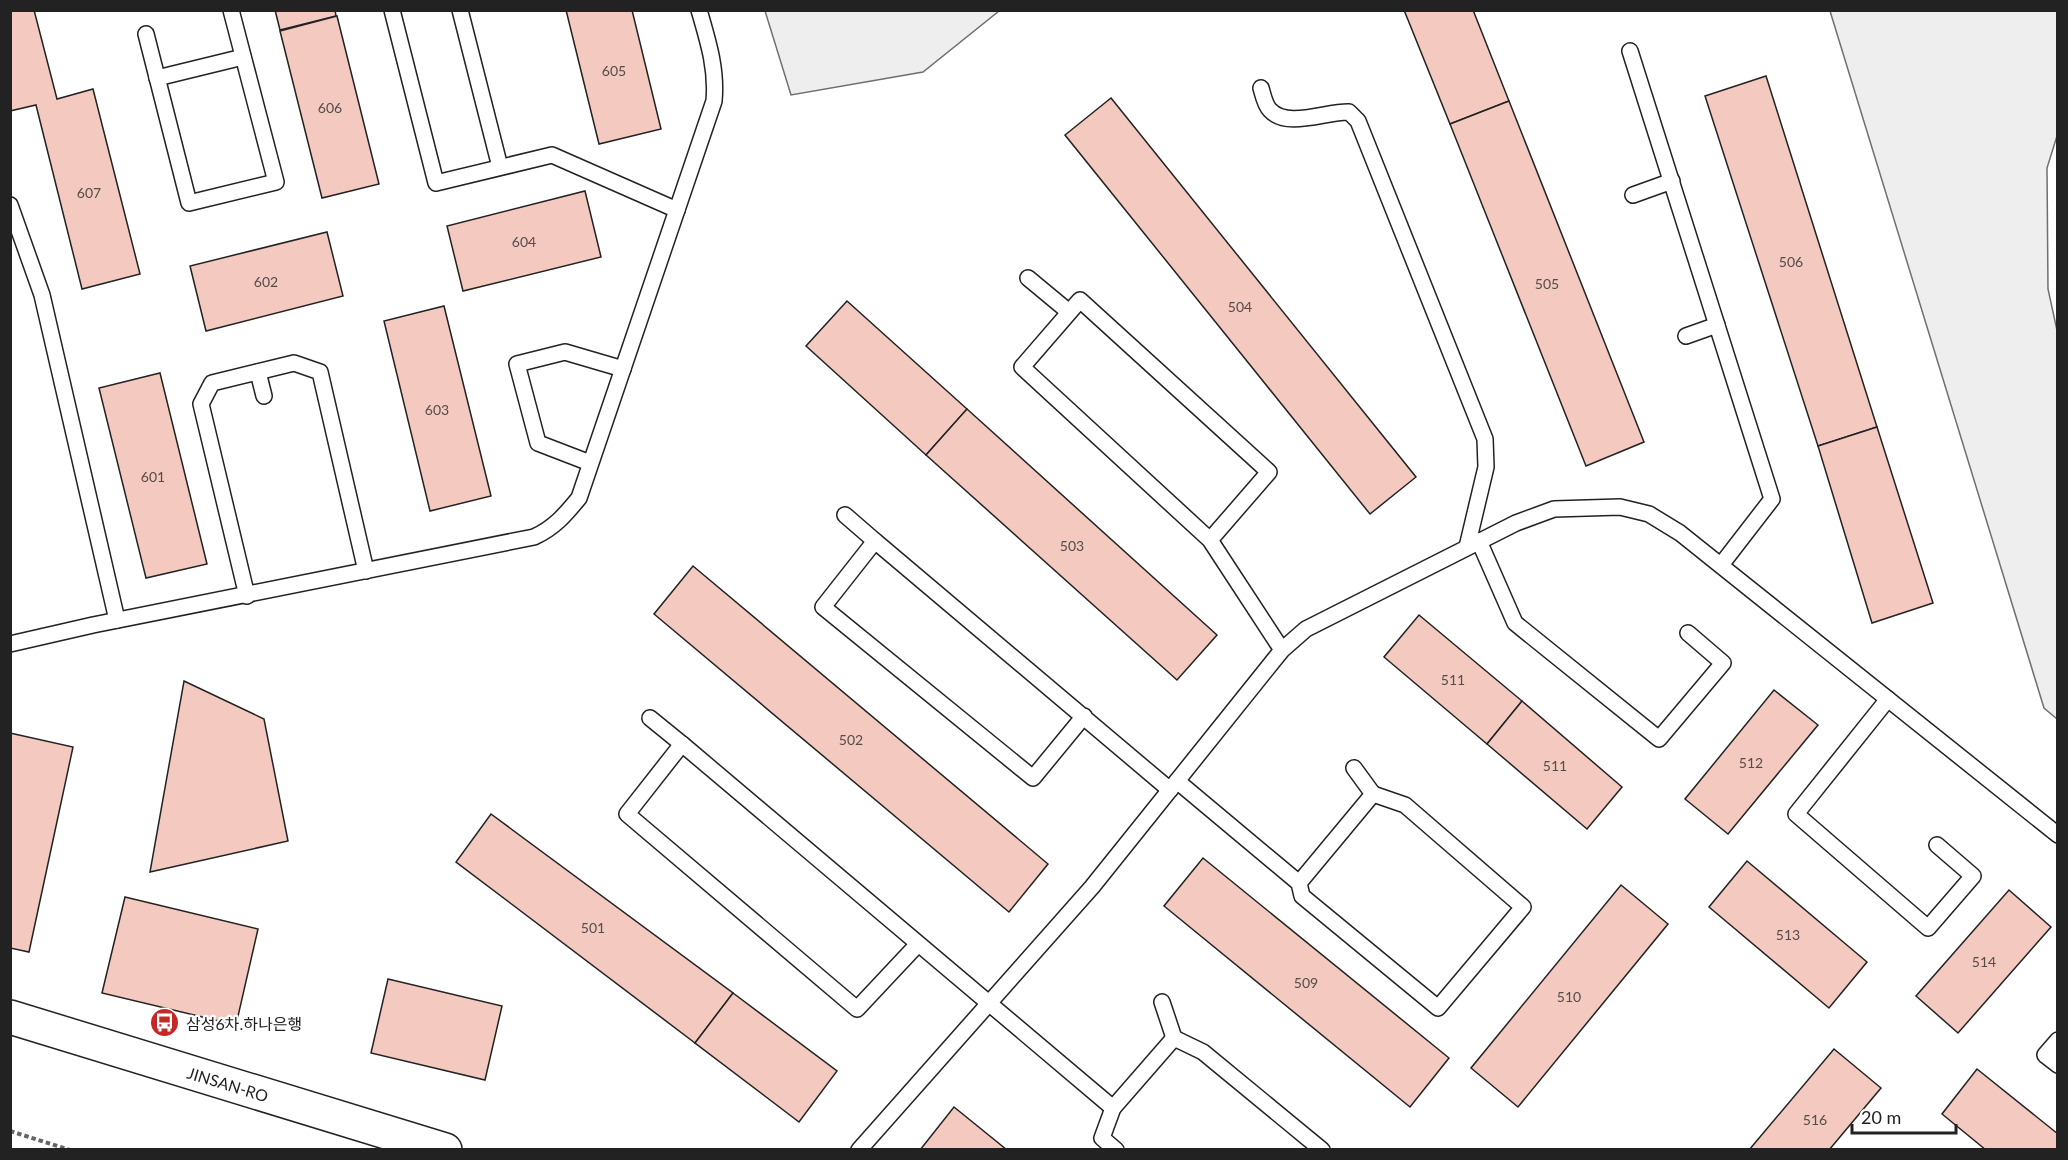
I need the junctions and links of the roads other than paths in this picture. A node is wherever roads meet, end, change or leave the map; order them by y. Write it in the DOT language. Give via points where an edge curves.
graph roads {
  1 [pos="231,10"];
  2 [pos="392,10"];
  3 [pos="460,10"];
  4 [pos="699,10"];
  5 [pos="146,34"];
  6 [pos="1630,51"];
  7 [pos="243,57"];
  8 [pos="157,78"];
  9 [pos="1261,88"];
  10 [pos="500,167"];
  11 [pos="1672,181"];
  12 [pos="1633,195"];
  13 [pos="10,205"];
  14 [pos="677,210"];
  15 [pos="1028,278"];
  16 [pos="1069,312"];
  17 [pos="1717,325"];
  18 [pos="1686,336"];
  19 [pos="622,369"];
  20 [pos="258,372"];
  21 [pos="264,396"];
  22 [pos="590,463"];
  23 [pos="845,515"];
  24 [pos="1210,540"];
  25 [pos="875,541"];
  26 [pos="1473,544"];
  27 [pos="1721,565"];
  28 [pos="366,571"];
  29 [pos="247,596"];
  30 [pos="117,620"];
  31 [pos="1688,633"];
  32 [pos="10,644"];
  33 [pos="1282,650"];
  34 [pos="1888,699"];
  35 [pos="1084,716"];
  36 [pos="650,718"];
  37 [pos="682,744"];
  38 [pos="1354,768"];
  39 [pos="1174,786"];
  40 [pos="1372,794"];
  41 [pos="2058,834"];
  42 [pos="1937,845"];
  43 [pos="1299,883"];
  44 [pos="918,944"];
  45 [pos="1162,1002"];
  46 [pos="988,1004"];
  47 [pos="10,1017"];
  48 [pos="1174,1038"];
  49 [pos="2058,1040"];
  50 [pos="2058,1065"];
  51 [pos="1113,1108"];
  52 [pos="445,1149"];
  53 [pos="859,1149"];
  54 [pos="1116,1149"];
  55 [pos="1322,1149"];
  1 -- 7 [label="lane"];
  2 -- 10 [label="lane" via="436,183"];
  3 -- 10 [label="lane"];
  4 -- 14 [label="lane" via="716,83 714,101"];
  5 -- 8 [label="lane"];
  6 -- 11 [label="lane"];
  7 -- 8 [label="lane"];
  7 -- 8 [label="lane" via="276,182 189,203"];
  9 -- 26 [label="lane" via="1268,109 1277,116 1289,119 1335,111 1349,112 1358,121 1485,439 1486,466"];
  10 -- 14 [label="lane" via="552,155"];
  11 -- 12 [label="lane"];
  11 -- 17 [label="lane"];
  13 -- 30 [label="lane" via="42,295"];
  14 -- 19 [label="lane"];
  15 -- 16 [label="lane"];
  16 -- 24 [label="lane" via="1022,367"];
  16 -- 24 [label="lane" via="1080,300 1269,472"];
  17 -- 18 [label="lane"];
  17 -- 27 [label="lane" via="1772,499"];
  19 -- 22 [label="lane"];
  19 -- 22 [label="lane" via="565,352 517,364 538,443"];
  20 -- 21 [label="lane"];
  20 -- 28 [label="lane" via="294,363 320,372"];
  20 -- 29 [label="lane" via="212,383 201,404"];
  22 -- 28 [label="lane" via="579,498 547,531 534,537"];
  23 -- 25 [label="lane"];
  24 -- 33 [label="lane"];
  25 -- 35 [label="lane"];
  25 -- 35 [label="lane" via="824,607 1034,778"];
  26 -- 27 [label="lane" via="1554,509 1620,507 1649,514"];
  26 -- 31 [label="lane" via="1515,622 1659,739 1724,663"];
  26 -- 33 [label="lane" via="1306,629"];
  27 -- 34 [label="lane"];
  28 -- 29 [label="lane"];
  29 -- 30 [label="lane"];
  30 -- 32 [label="lane"];
  33 -- 39 [label="lane"];
  34 -- 41 [label="lane"];
  34 -- 42 [label="lane" via="1797,814 1928,928 1973,876"];
  35 -- 39 [label="lane"];
  36 -- 37 [label="lane"];
  37 -- 44 [label="lane"];
  37 -- 44 [label="lane" via="627,814 857,1009"];
  38 -- 40 [label="lane"];
  39 -- 43 [label="lane"];
  39 -- 46 [label="lane" via="1092,888"];
  40 -- 43 [label="lane"];
  40 -- 43 [label="lane" via="1405,805 1523,907 1438,1008 1302,896"];
  44 -- 46 [label="lane"];
  45 -- 48 [label="lane"];
  46 -- 51 [label="lane"];
  46 -- 53 [label="lane"];
  47 -- 52 [label="street, JINSAN-RO"];
  48 -- 51 [label="lane"];
  48 -- 55 [label="lane" via="1203,1052"];
  49 -- 50 [label="lane" via="2044,1055"];
  51 -- 54 [label="lane" via="1102,1138"];
}
